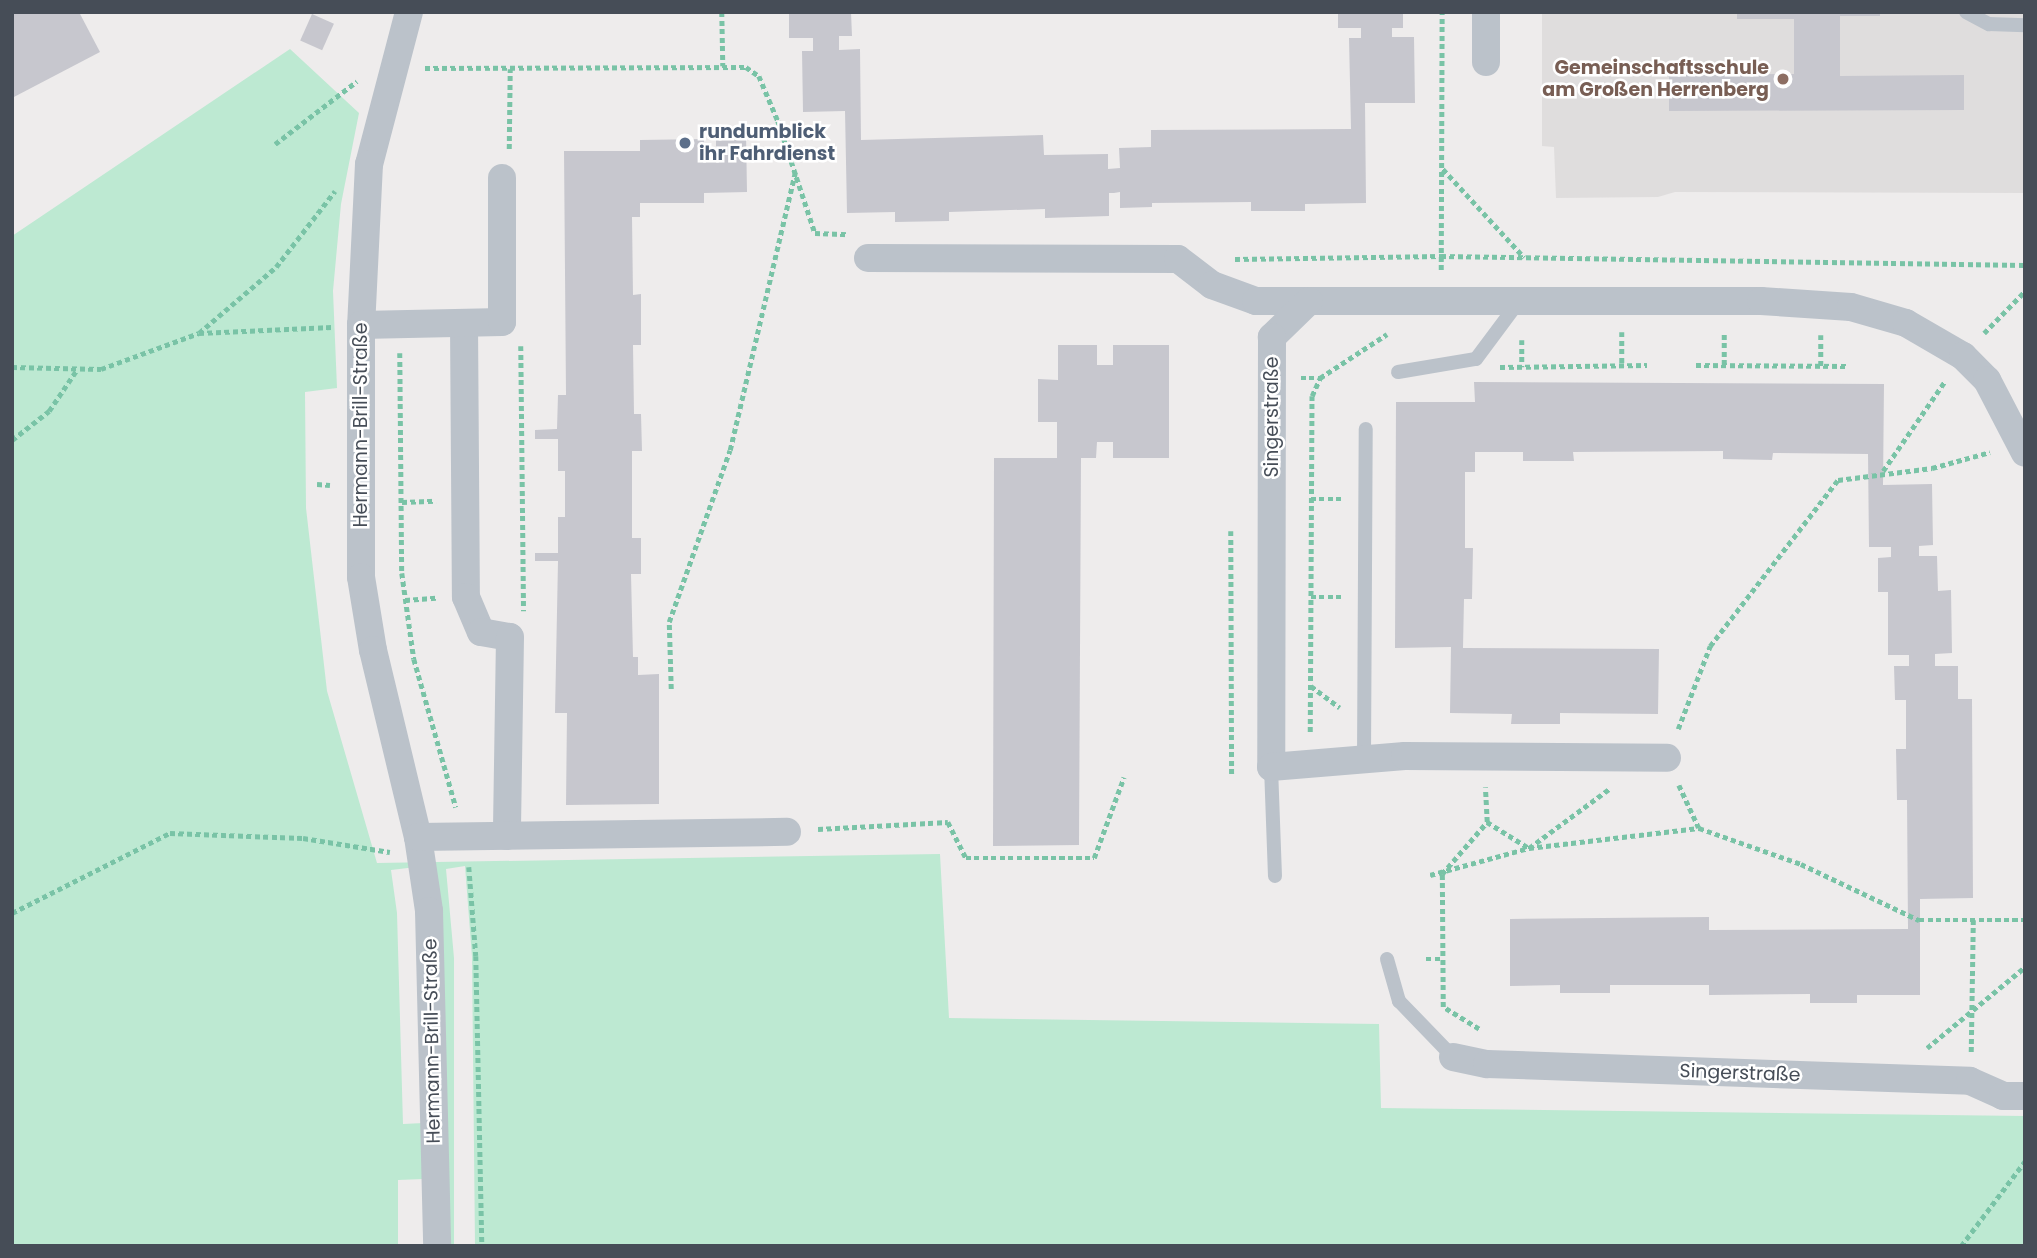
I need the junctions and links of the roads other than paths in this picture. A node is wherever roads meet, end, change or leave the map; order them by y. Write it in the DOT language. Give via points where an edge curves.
graph roads {
  1 [pos="409,12"];
  2 [pos="1486,12"];
  3 [pos="1966,12"];
  4 [pos="2025,25"];
  5 [pos="1486,62"];
  6 [pos="502,178"];
  7 [pos="868,258"];
  8 [pos="1522,299"];
  9 [pos="1309,301"];
  10 [pos="464,323"];
  11 [pos="361,325"];
  12 [pos="1398,372"];
  13 [pos="1366,429"];
  14 [pos="2024,449"];
  15 [pos="1667,758"];
  16 [pos="1364,759"];
  17 [pos="1271,766"];
  18 [pos="787,832"];
  19 [pos="507,836"];
  20 [pos="420,847"];
  21 [pos="1275,876"];
  22 [pos="1387,959"];
  23 [pos="1453,1057"];
  24 [pos="2025,1096"];
  25 [pos="437,1246"];
  1 -- 11 [label="street, Hermann-Brill-Straße" via="369,164"];
  2 -- 5 [label="street"];
  3 -- 4 [label="lane" via="1989,24"];
  6 -- 10 [label="street" via="502,322"];
  7 -- 9 [label="street" via="1178,259 1212,285 1256,301"];
  8 -- 9 [label="street"];
  8 -- 12 [label="lane" via="1476,359"];
  8 -- 14 [label="street" via="1821,303 1881,314 1934,337 1963,356 1987,380"];
  9 -- 17 [label="street, Singerstraße" via="1272,337"];
  10 -- 11 [label="street"];
  10 -- 19 [label="street" via="466,597 481,632 510,637"];
  11 -- 20 [label="street, Hermann-Brill-Straße" via="361,577 373,650"];
  13 -- 16 [label="lane"];
  15 -- 16 [label="street"];
  16 -- 17 [label="street"];
  17 -- 21 [label="lane"];
  18 -- 19 [label="street"];
  19 -- 20 [label="street" via="464,836"];
  20 -- 25 [label="street, Hermann-Brill-Straße" via="429,911"];
  22 -- 23 [label="lane" via="1399,1001"];
  23 -- 24 [label="street, Singerstraße" via="1487,1064 1970,1081 2003,1096"];
}
